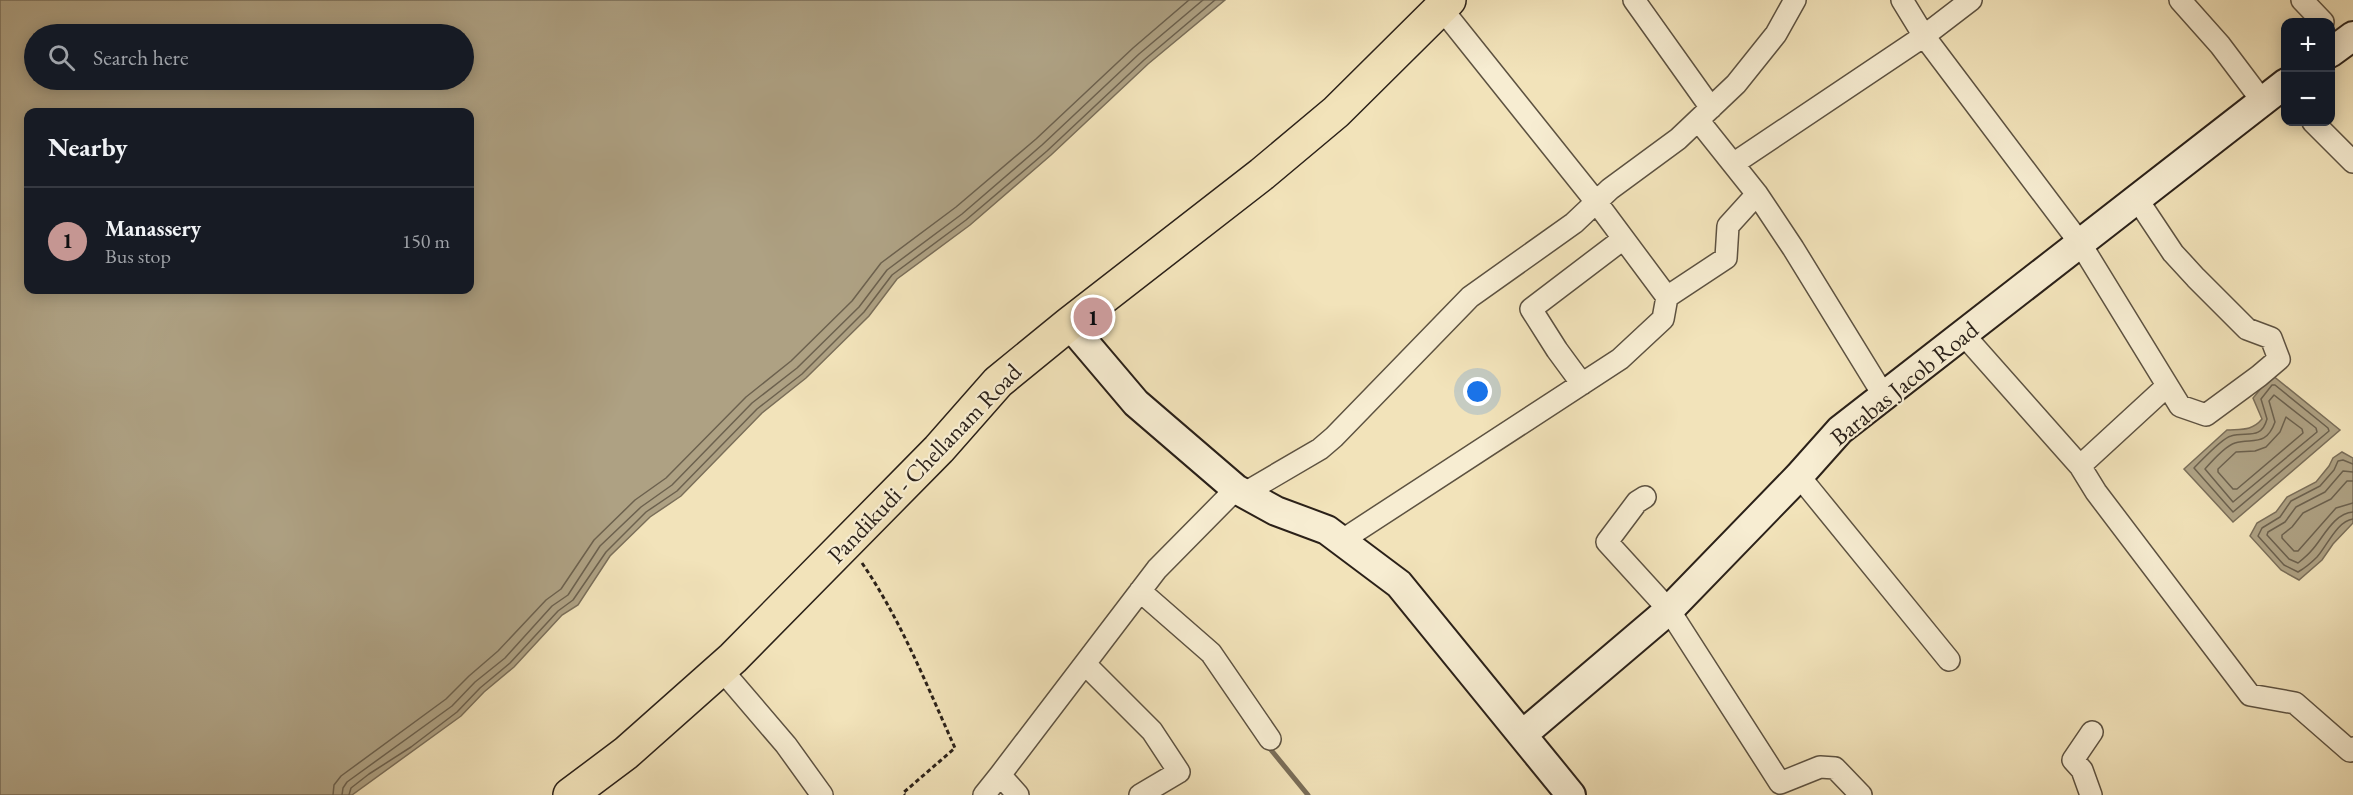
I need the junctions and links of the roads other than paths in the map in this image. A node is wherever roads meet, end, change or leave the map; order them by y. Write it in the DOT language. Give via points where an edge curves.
graph roads {
  1 [pos="1634,0"];
  2 [pos="1795,0"];
  3 [pos="1902,0"];
  4 [pos="1971,0"];
  5 [pos="2180,0"];
  6 [pos="2302,0"];
  7 [pos="1445,4"];
  8 [pos="2319,18"];
  9 [pos="1924,36"];
  10 [pos="2278,92"];
  11 [pos="1704,114"];
  12 [pos="2317,126"];
  13 [pos="2353,162"];
  14 [pos="1733,164"];
  15 [pos="1757,194"];
  16 [pos="2137,199"];
  17 [pos="1597,203"];
  18 [pos="1623,239"];
  19 [pos="2080,243"];
  20 [pos="1667,297"];
  21 [pos="1069,324"];
  22 [pos="1963,334"];
  23 [pos="1582,384"];
  24 [pos="2167,387"];
  25 [pos="1884,396"];
  26 [pos="2080,466"];
  27 [pos="1799,476"];
  28 [pos="1240,492"];
  29 [pos="1645,497"];
  30 [pos="1341,541"];
  31 [pos="1140,591"];
  32 [pos="1669,610"];
  33 [pos="1949,660"];
  34 [pos="1085,664"];
  35 [pos="721,669"];
  36 [pos="2092,732"];
  37 [pos="1522,735"];
  38 [pos="1270,739"];
  39 [pos="2353,748"];
  40 [pos="1000,775"];
  41 [pos="576,793"];
  42 [pos="822,795"];
  43 [pos="984,795"];
  44 [pos="1018,795"];
  45 [pos="1140,795"];
  46 [pos="1571,795"];
  47 [pos="1861,795"];
  48 [pos="2091,795"];
  1 -- 11 [label="street"];
  2 -- 11 [label="street" via="1776,34 1736,84"];
  3 -- 9 [label="street"];
  4 -- 9 [label="street"];
  5 -- 10 [label="street" via="2220,45"];
  6 -- 8 [label="street"];
  7 -- 17 [label="street"];
  7 -- 21 [label="main road, Pandikudi - Chellanam Road" via="1336,112"];
  9 -- 14 [label="street"];
  9 -- 19 [label="street"];
  10 -- 16 [label="street, Barabas Jacob Road"];
  11 -- 14 [label="street"];
  11 -- 17 [label="street"];
  12 -- 13 [label="street"];
  14 -- 15 [label="street"];
  15 -- 20 [label="street" via="1728,226 1726,258"];
  15 -- 25 [label="street"];
  16 -- 19 [label="street, Barabas Jacob Road"];
  16 -- 24 [label="street" via="2173,253 2247,329 2271,338 2279,359 2206,415 2180,406"];
  17 -- 18 [label="street"];
  17 -- 28 [label="street" via="1470,297 1320,449"];
  18 -- 20 [label="street"];
  18 -- 23 [label="street" via="1531,309"];
  19 -- 22 [label="street, Barabas Jacob Road"];
  19 -- 24 [label="street"];
  20 -- 23 [label="street" via="1663,319 1620,359"];
  21 -- 28 [label="street" via="1136,403"];
  21 -- 35 [label="main road, Pandikudi - Chellanam Road" via="998,382 939,449"];
  22 -- 25 [label="street, Barabas Jacob Road"];
  22 -- 26 [label="street"];
  23 -- 30 [label="street"];
  24 -- 26 [label="street"];
  25 -- 27 [label="street, Barabas Jacob Road" via="1840,430"];
  26 -- 39 [label="street" via="2250,695 2295,703 2350,751"];
  27 -- 32 [label="street, Barabas Jacob Road"];
  27 -- 33 [label="street"];
  28 -- 30 [label="street" via="1276,511 1327,530"];
  28 -- 31 [label="street" via="1157,568"];
  29 -- 32 [label="street" via="1607,542"];
  30 -- 37 [label="street" via="1399,584"];
  31 -- 34 [label="street"];
  31 -- 38 [label="street" via="1211,653"];
  32 -- 37 [label="street, Barabas Jacob Road"];
  32 -- 47 [label="street" via="1780,783 1820,767 1835,768"];
  34 -- 40 [label="street"];
  34 -- 45 [label="street" via="1152,731 1179,772"];
  35 -- 41 [label="main road, Pandikudi - Chellanam Road"];
  35 -- 42 [label="street" via="786,745"];
  36 -- 48 [label="street" via="2073,760 2082,770"];
  37 -- 46 [label="street"];
  40 -- 43 [label="street"];
  40 -- 44 [label="street"];
}
